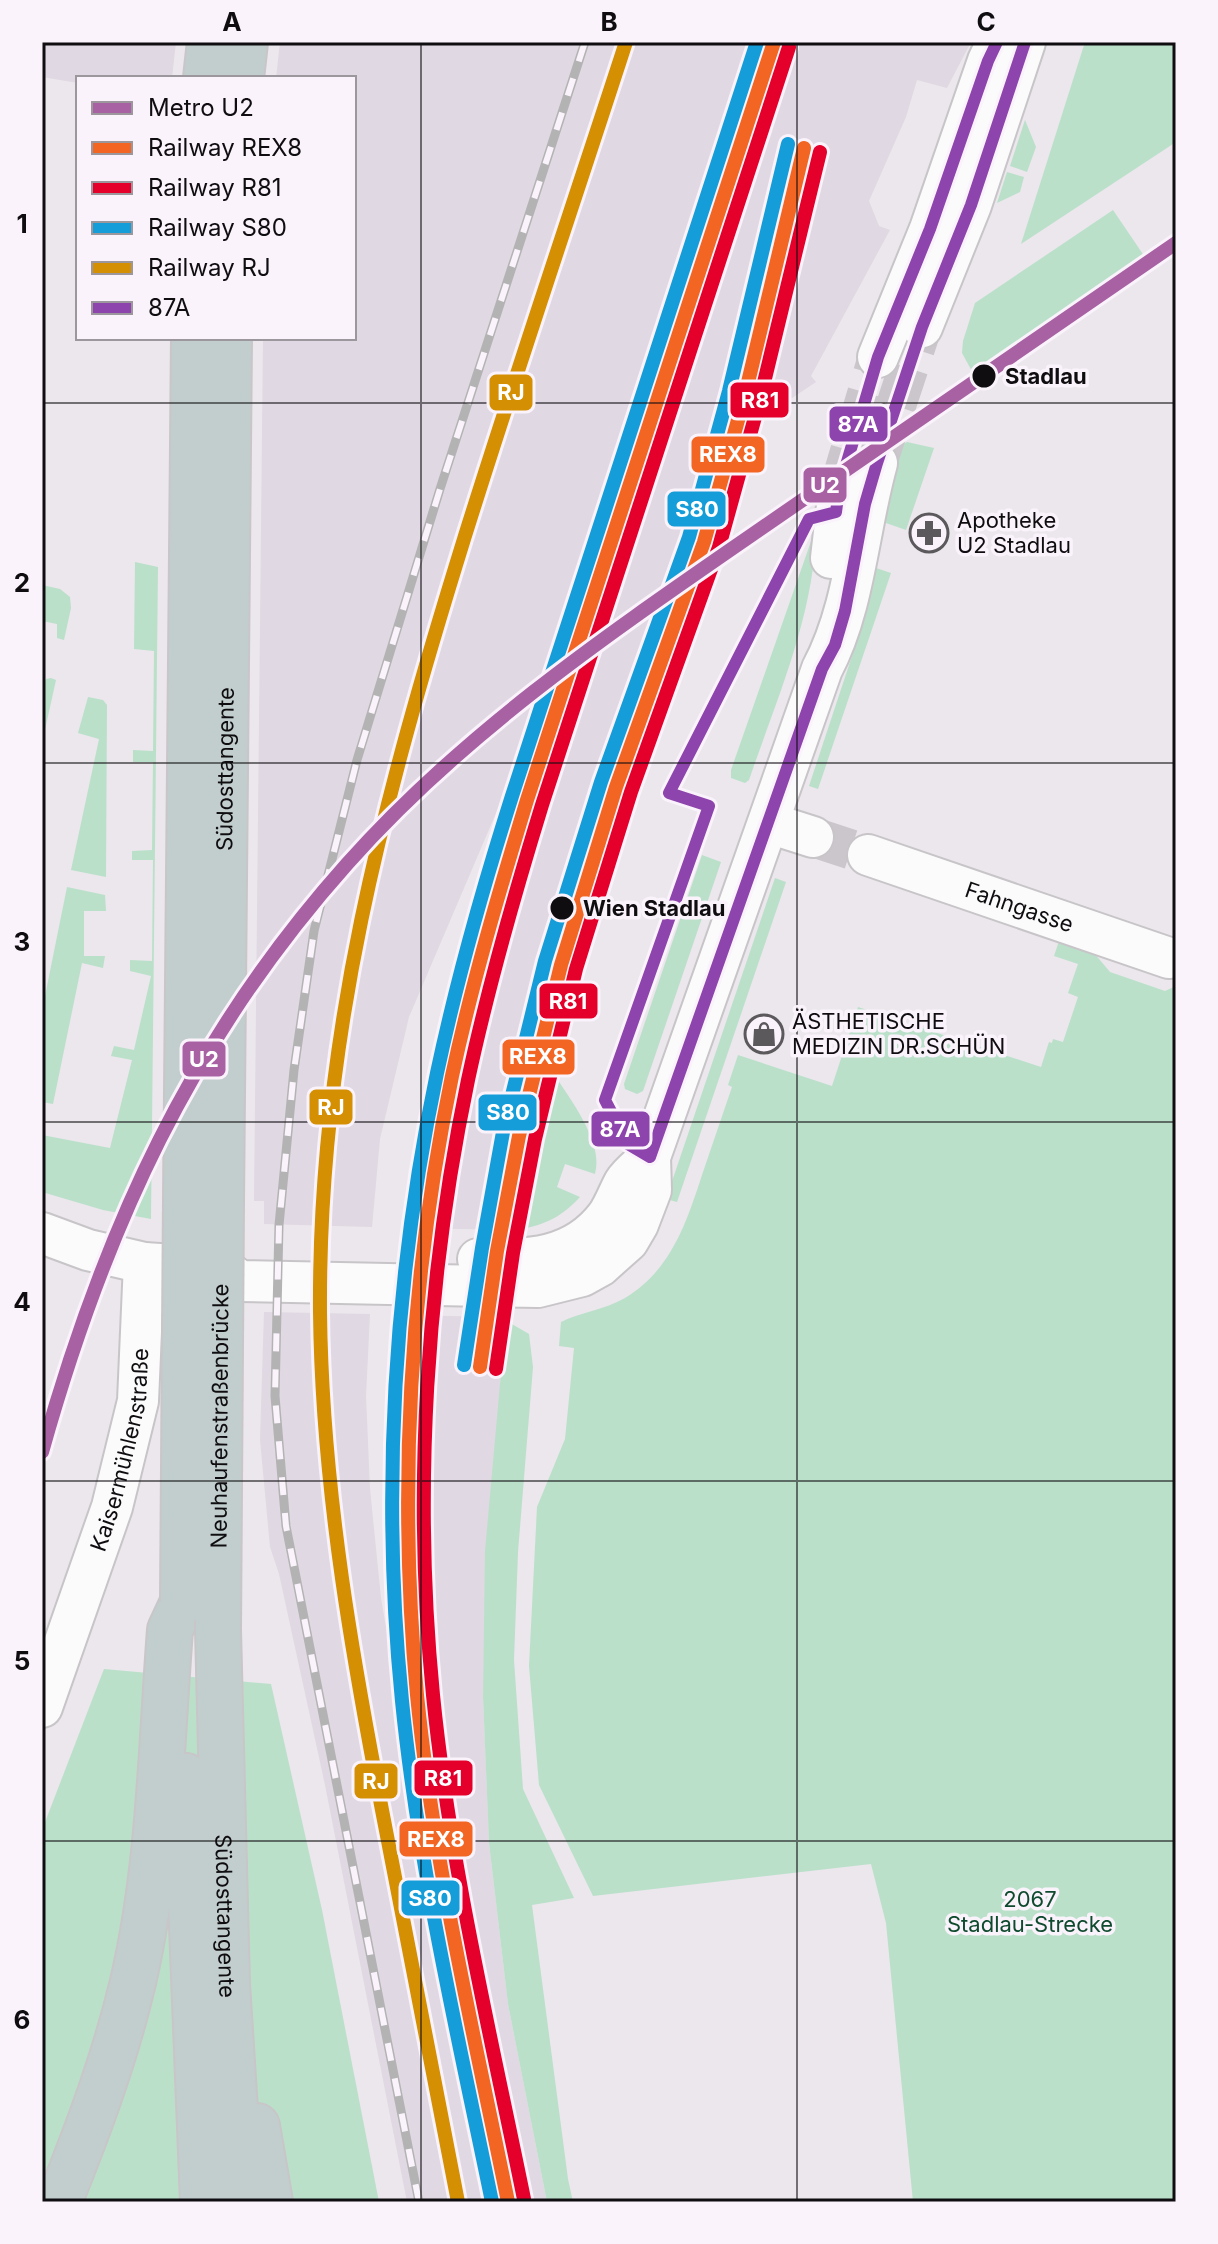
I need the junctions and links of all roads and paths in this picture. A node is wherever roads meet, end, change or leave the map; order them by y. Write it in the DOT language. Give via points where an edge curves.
graph roads {
  1 [pos="210,42"];
  2 [pos="245,42"];
  3 [pos="997,42"];
  4 [pos="1025,42"];
  5 [pos="206,76"];
  6 [pos="241,76"];
  7 [pos="922,327"];
  8 [pos="194,340"];
  9 [pos="229,340"];
  10 [pos="878,357"];
  11 [pos="877,463"];
  12 [pos="839,489"];
  13 [pos="822,669"];
  14 [pos="769,823"];
  15 [pos="813,837"];
  16 [pos="868,855"];
  17 [pos="1169,958"];
  18 [pos="203,1201"];
  19 [pos="42,1233"];
  20 [pos="144,1263"];
  21 [pos="188,1623"];
  22 [pos="42,1707"];
  23 [pos="227,1984"];
  24 [pos="59,2202"];
  25 [pos="203,2202"];
  26 [pos="237,2202"];
  27 [pos="270,2202"];
  1 -- 5 [label="highway"];
  2 -- 6 [label="highway"];
  3 -- 10 [label="street"];
  4 -- 7 [label="street" via="971,205"];
  8 -- 18 [label="highway, Südosttangente"];
  9 -- 18 [label="highway, Südosttangente"];
  11 -- 13 [label="street" via="845,611"];
  12 -- 13 [label="street"];
  13 -- 14 [label="street"];
  14 -- 15 [label="street"];
  14 -- 20 [label="street" via="650,1157 625,1181 597,1228 569,1248 527,1260 240,1255 222,1268"];
  16 -- 17 [label="street, Fahngasse"];
  18 -- 21 [label="highway, Neuhaufenstraßenbrücke, bridge"];
  19 -- 20 [label="street"];
  20 -- 22 [label="street, Kaisermühlenstraße" via="138,1401 112,1507"];
  21 -- 23 [label="highway, Südosttangente"];
  21 -- 24 [label="highway" via="133,1981 86,2135"];
  21 -- 25 [label="highway, Südosttangente" via="187,1840"];
  23 -- 26 [label="highway, Südosttangente"];
  23 -- 27 [label="highway"];
}
